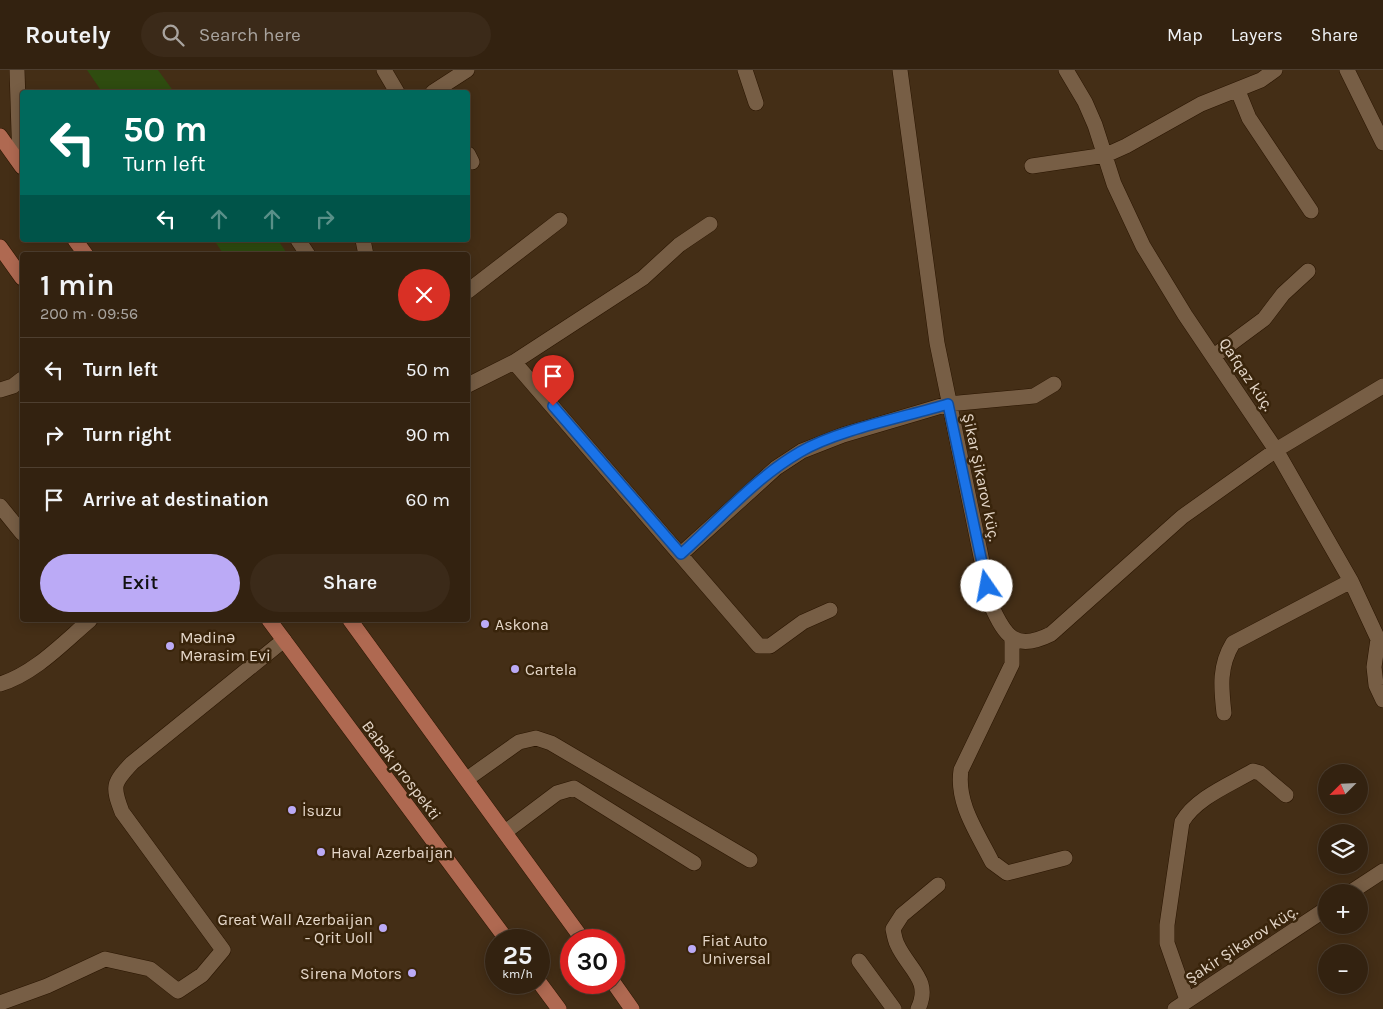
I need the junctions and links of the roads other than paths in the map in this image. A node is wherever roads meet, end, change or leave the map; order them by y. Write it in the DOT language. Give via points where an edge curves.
graph roads {
  1 [pos="17,70"];
  2 [pos="384,70"];
  3 [pos="467,70"];
  4 [pos="745,70"];
  5 [pos="900,70"];
  6 [pos="1066,70"];
  7 [pos="1275,70"];
  8 [pos="1347,70"];
  9 [pos="396,90"];
  10 [pos="436,90"];
  11 [pos="1238,91"];
  12 [pos="756,103"];
  13 [pos="0,136"];
  14 [pos="20,141"];
  15 [pos="1383,143"];
  16 [pos="1106,155"];
  17 [pos="20,164"];
  18 [pos="1032,166"];
  19 [pos="1311,211"];
  20 [pos="560,220"];
  21 [pos="710,224"];
  22 [pos="0,247"];
  23 [pos="1308,271"];
  24 [pos="20,275"];
  25 [pos="470,289"];
  26 [pos="1214,356"];
  27 [pos="514,362"];
  28 [pos="20,381"];
  29 [pos="470,384"];
  30 [pos="1054,384"];
  31 [pos="1383,386"];
  32 [pos="0,390"];
  33 [pos="948,404"];
  34 [pos="1276,450"];
  35 [pos="0,506"];
  36 [pos="20,531"];
  37 [pos="681,554"];
  38 [pos="1351,581"];
  39 [pos="830,610"];
  40 [pos="88,622"];
  41 [pos="270,622"];
  42 [pos="351,622"];
  43 [pos="1012,638"];
  44 [pos="284,640"];
  45 [pos="1380,652"];
  46 [pos="0,684"];
  47 [pos="1383,700"];
  48 [pos="1224,712"];
  49 [pos="467,779"];
  50 [pos="1286,795"];
  51 [pos="505,832"];
  52 [pos="1065,858"];
  53 [pos="750,860"];
  54 [pos="694,863"];
  55 [pos="1383,871"];
  56 [pos="1363,884"];
  57 [pos="938,885"];
  58 [pos="1318,915"];
  59 [pos="499,929"];
  60 [pos="574,929"];
  61 [pos="859,961"];
  62 [pos="548,994"];
  63 [pos="621,994"];
  64 [pos="1188,1000"];
  65 [pos="0,1003"];
  66 [pos="559,1009"];
  67 [pos="632,1009"];
  68 [pos="894,1009"];
  69 [pos="918,1009"];
  70 [pos="1175,1009"];
  1 -- 14 [label="street"];
  2 -- 9 [label="street"];
  3 -- 10 [label="street"];
  4 -- 12 [label="street"];
  5 -- 33 [label="street, Şikar Şikarov küç."];
  6 -- 16 [label="street, Qafqaz küç." via="1085,102"];
  7 -- 11 [label="street"];
  8 -- 15 [label="street"];
  11 -- 16 [label="street" via="1201,104"];
  11 -- 19 [label="street" via="1249,118"];
  13 -- 17 [label="main road"];
  16 -- 18 [label="street"];
  16 -- 26 [label="street, Qafqaz küç." via="1114,184 1143,246"];
  20 -- 25 [label="street"];
  21 -- 27 [label="street" via="679,245 642,278"];
  22 -- 24 [label="main road"];
  23 -- 26 [label="street" via="1283,294 1264,319"];
  26 -- 34 [label="street, Qafqaz küç."];
  27 -- 29 [label="street"];
  27 -- 37 [label="street"];
  28 -- 32 [label="street"];
  30 -- 33 [label="street" via="1034,396"];
  31 -- 34 [label="street"];
  33 -- 37 [label="street" via="843,435 802,451 776,468"];
  33 -- 43 [label="street, Şikar Şikarov küç." via="991,605 1000,625"];
  34 -- 38 [label="street, Qafqaz küç."];
  34 -- 43 [label="street" via="1182,517 1051,634 1030,642"];
  35 -- 36 [label="street"];
  37 -- 39 [label="street" via="759,646 770,646 802,622"];
  38 -- 45 [label="street, Qafqaz küç." via="1378,639"];
  38 -- 48 [label="street" via="1233,643 1224,657 1221,672"];
  40 -- 46 [label="street" via="45,658 13,680"];
  41 -- 44 [label="main road, Babək prospekti"];
  42 -- 49 [label="main road"];
  43 -- 52 [label="street" via="1012,664 962,770 959,784 962,801 992,862 1000,869 1007,872"];
  44 -- 59 [label="main road, Babək prospekti"];
  44 -- 65 [label="street" via="116,779 114,793 122,812 223,950 202,976 178,990 150,969 106,959"];
  45 -- 47 [label="street, Qafqaz küç." via="1374,667 1376,685"];
  49 -- 51 [label="main road"];
  49 -- 53 [label="street" via="519,742 536,738 551,743"];
  50 -- 64 [label="street" via="1260,772 1253,771 1204,800 1188,812 1182,822 1167,943"];
  51 -- 54 [label="street" via="557,793 574,788"];
  51 -- 60 [label="main road"];
  55 -- 56 [label="street"];
  57 -- 69 [label="street" via="902,915 893,929 898,944 922,982 923,997"];
  58 -- 64 [label="street, Şakir Şikarov küç."];
  61 -- 68 [label="street"];
  62 -- 66 [label="main road"];
  63 -- 67 [label="main road"];
  64 -- 70 [label="street, Şakir Şikarov küç."];
}
